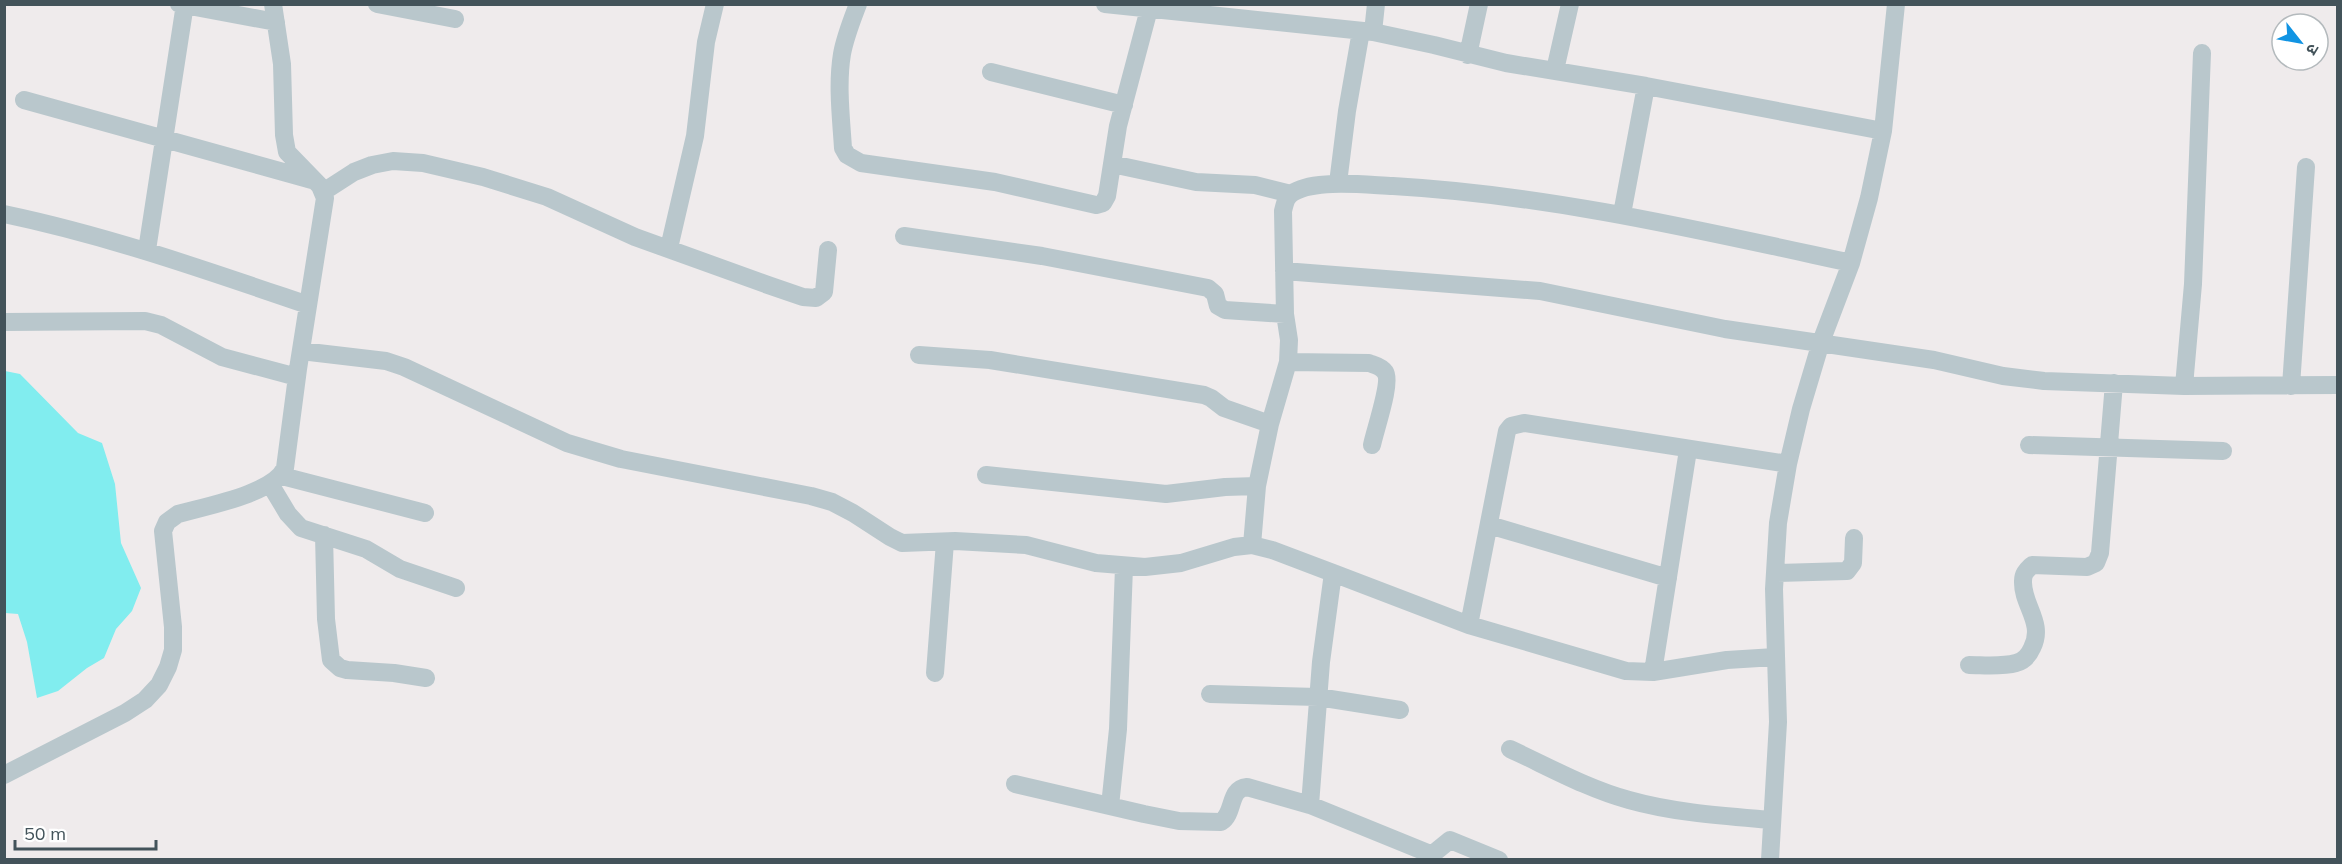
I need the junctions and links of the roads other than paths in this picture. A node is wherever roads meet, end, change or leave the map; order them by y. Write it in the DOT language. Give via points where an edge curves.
graph roads {
  1 [pos="376,4"];
  2 [pos="716,4"];
  3 [pos="858,4"];
  4 [pos="1106,4"];
  5 [pos="1376,4"];
  6 [pos="1479,4"];
  7 [pos="1570,4"];
  8 [pos="1896,4"];
  9 [pos="183,5"];
  10 [pos="1149,9"];
  11 [pos="1188,9"];
  12 [pos="1278,13"];
  13 [pos="274,14"];
  14 [pos="455,19"];
  15 [pos="1367,32"];
  16 [pos="2202,53"];
  17 [pos="1468,55"];
  18 [pos="1555,70"];
  19 [pos="991,72"];
  20 [pos="1646,86"];
  21 [pos="24,100"];
  22 [pos="1124,105"];
  23 [pos="1883,131"];
  24 [pos="165,138"];
  25 [pos="1112,164"];
  26 [pos="2306,167"];
  27 [pos="1338,183"];
  28 [pos="319,186"];
  29 [pos="1291,194"];
  30 [pos="4,214"];
  31 [pos="1622,214"];
  32 [pos="904,236"];
  33 [pos="669,248"];
  34 [pos="147,250"];
  35 [pos="828,250"];
  36 [pos="1851,263"];
  37 [pos="1284,271"];
  38 [pos="308,305"];
  39 [pos="1285,314"];
  40 [pos="4,322"];
  41 [pos="1821,342"];
  42 [pos="301,351"];
  43 [pos="919,355"];
  44 [pos="1288,363"];
  45 [pos="297,377"];
  46 [pos="2114,383"];
  47 [pos="2337,385"];
  48 [pos="2184,386"];
  49 [pos="2291,386"];
  50 [pos="1270,424"];
  51 [pos="1372,445"];
  52 [pos="2029,445"];
  53 [pos="2109,446"];
  54 [pos="1688,450"];
  55 [pos="2223,451"];
  56 [pos="1788,464"];
  57 [pos="986,475"];
  58 [pos="276,480"];
  59 [pos="1257,486"];
  60 [pos="425,513"];
  61 [pos="1489,525"];
  62 [pos="324,535"];
  63 [pos="1854,537"];
  64 [pos="945,542"];
  65 [pos="1251,545"];
  66 [pos="1124,567"];
  67 [pos="1334,573"];
  68 [pos="1775,573"];
  69 [pos="1668,578"];
  70 [pos="456,588"];
  71 [pos="1469,625"];
  72 [pos="1775,657"];
  73 [pos="1969,665"];
  74 [pos="1653,672"];
  75 [pos="935,673"];
  76 [pos="426,678"];
  77 [pos="1210,694"];
  78 [pos="1318,697"];
  79 [pos="1400,710"];
  80 [pos="1510,749"];
  81 [pos="4,775"];
  82 [pos="1015,784"];
  83 [pos="1310,805"];
  84 [pos="1110,806"];
  85 [pos="1772,820"];
  86 [pos="1499,860"];
  87 [pos="1770,860"];
  1 -- 14 [label="street"];
  2 -- 33 [label="street" via="706,42 695,135"];
  3 -- 25 [label="street" via="842,53 840,78 843,148 853,160 1006,184 1096,205 1107,196"];
  4 -- 10 [label="street"];
  5 -- 15 [label="street"];
  6 -- 17 [label="street"];
  7 -- 18 [label="street"];
  8 -- 23 [label="street"];
  9 -- 13 [label="street"];
  9 -- 24 [label="street"];
  10 -- 11 [label="street"];
  10 -- 22 [label="street"];
  11 -- 12 [label="street"];
  12 -- 15 [label="street"];
  13 -- 28 [label="street" via="282,64 286,152"];
  15 -- 17 [label="street"];
  15 -- 27 [label="street" via="1347,111"];
  16 -- 48 [label="street" via="2193,284"];
  17 -- 18 [label="street"];
  18 -- 20 [label="street"];
  19 -- 22 [label="street"];
  20 -- 23 [label="street"];
  20 -- 31 [label="street"];
  21 -- 24 [label="street"];
  22 -- 25 [label="street"];
  23 -- 36 [label="street"];
  24 -- 28 [label="street"];
  24 -- 34 [label="street"];
  25 -- 29 [label="street" via="1196,182 1255,185"];
  26 -- 49 [label="street"];
  27 -- 29 [label="street"];
  27 -- 31 [label="street" via="1507,196"];
  28 -- 33 [label="street" via="372,165 393,161 423,163 547,197"];
  28 -- 38 [label="street" via="325,205"];
  29 -- 37 [label="street" via="1283,211"];
  30 -- 34 [label="street"];
  31 -- 36 [label="street"];
  32 -- 39 [label="street" via="1042,256 1208,288 1215,294 1218,306 1225,310"];
  33 -- 35 [label="street" via="803,297 816,298 824,292"];
  34 -- 38 [label="street"];
  36 -- 41 [label="street"];
  37 -- 39 [label="street"];
  37 -- 41 [label="street" via="1540,291 1725,329"];
  38 -- 42 [label="street"];
  39 -- 44 [label="street"];
  40 -- 45 [label="street" via="145,321 161,325 222,357"];
  41 -- 46 [label="street" via="1934,360 2003,376"];
  41 -- 56 [label="street"];
  42 -- 45 [label="street"];
  42 -- 64 [label="street" via="395,364 584,449 832,502 902,543"];
  43 -- 50 [label="street" via="990,360 1204,395 1224,408"];
  44 -- 50 [label="street"];
  44 -- 51 [label="street" via="1379,366 1388,383"];
  45 -- 58 [label="street" via="285,468"];
  46 -- 48 [label="street"];
  46 -- 53 [label="street"];
  47 -- 49 [label="street"];
  48 -- 49 [label="street"];
  50 -- 59 [label="street"];
  52 -- 53 [label="street"];
  53 -- 55 [label="street"];
  53 -- 73 [label="street" via="2096,563 2086,567 2032,565 2023,581 2037,628 2036,641 2026,658 2015,663"];
  54 -- 56 [label="street"];
  54 -- 61 [label="street" via="1516,423 1507,431"];
  54 -- 69 [label="street"];
  56 -- 68 [label="street"];
  57 -- 59 [label="street" via="1166,494"];
  58 -- 60 [label="street"];
  58 -- 62 [label="street" via="293,522"];
  58 -- 81 [label="street" via="264,489 178,514 167,522 163,531 173,650 159,685 125,713"];
  59 -- 65 [label="street"];
  61 -- 69 [label="street"];
  61 -- 71 [label="street"];
  62 -- 70 [label="street" via="366,549 400,569"];
  62 -- 76 [label="street" via="331,660 347,670"];
  63 -- 68 [label="street" via="1853,563 1847,571"];
  64 -- 66 [label="street" via="1026,545"];
  64 -- 75 [label="street"];
  65 -- 66 [label="street" via="1181,563"];
  65 -- 67 [label="street"];
  66 -- 84 [label="street" via="1118,729"];
  67 -- 71 [label="street"];
  67 -- 78 [label="street"];
  68 -- 72 [label="street"];
  69 -- 74 [label="street"];
  71 -- 74 [label="street" via="1597,664"];
  72 -- 74 [label="street"];
  72 -- 85 [label="street" via="1778,722"];
  77 -- 78 [label="street"];
  78 -- 79 [label="street"];
  78 -- 83 [label="street"];
  80 -- 85 [label="street" via="1629,800"];
  82 -- 84 [label="street"];
  83 -- 84 [label="street" via="1246,787 1235,793 1228,815 1221,822 1179,821"];
  83 -- 86 [label="street" via="1428,853 1434,853 1450,840"];
  85 -- 87 [label="street"];
}
